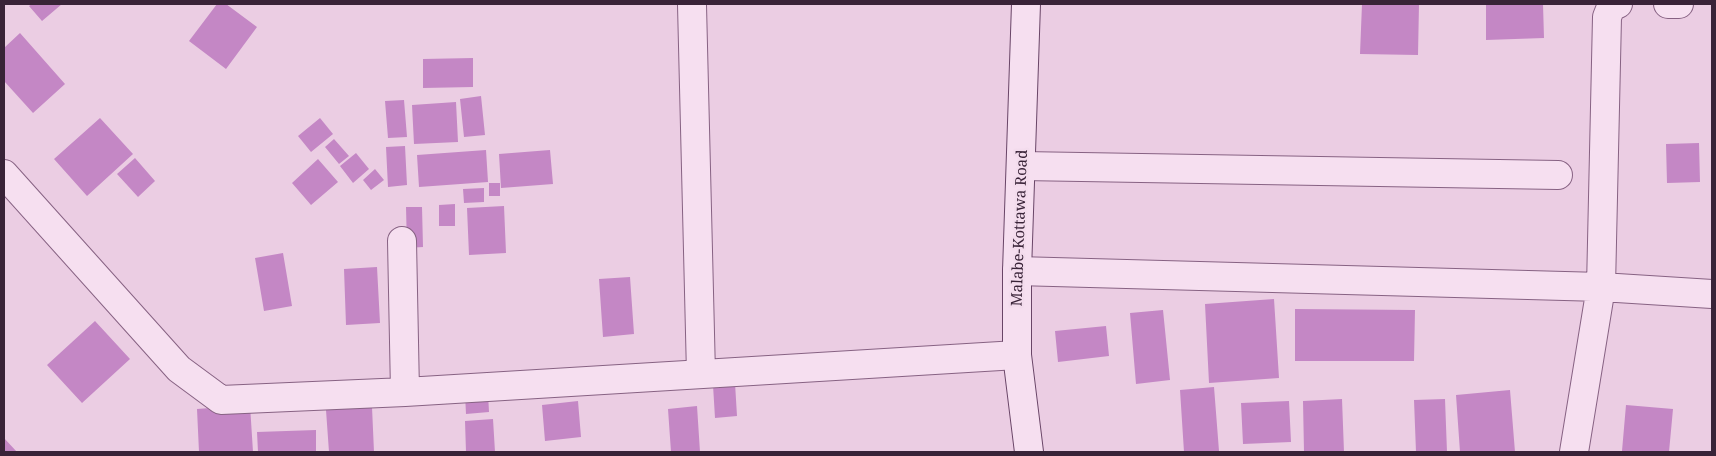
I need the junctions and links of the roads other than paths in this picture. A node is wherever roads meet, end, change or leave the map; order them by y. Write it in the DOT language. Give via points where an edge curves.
graph roads {
  1 [pos="1032,4"];
  2 [pos="1618,4"];
  3 [pos="1668,4"];
  4 [pos="1678,4"];
  5 [pos="692,5"];
  6 [pos="1022,166"];
  7 [pos="4,174"];
  8 [pos="1558,175"];
  9 [pos="402,241"];
  10 [pos="1017,271"];
  11 [pos="1601,287"];
  12 [pos="1712,294"];
  13 [pos="1018,355"];
  14 [pos="701,374"];
  15 [pos="405,392"];
  16 [pos="1029,452"];
  17 [pos="1574,452"];
  1 -- 6 [label="street, Malabe-Kottawa Road"];
  2 -- 11 [label="street" via="1611,7 1606,17"];
  3 -- 4 [label="street"];
  5 -- 14 [label="street"];
  6 -- 8 [label="street"];
  6 -- 10 [label="street, Malabe-Kottawa Road"];
  7 -- 15 [label="street" via="179,369 222,400"];
  9 -- 15 [label="street"];
  10 -- 11 [label="street"];
  10 -- 13 [label="street, Malabe-Kottawa Road"];
  11 -- 12 [label="street"];
  11 -- 17 [label="street"];
  13 -- 14 [label="street"];
  13 -- 16 [label="street, Malabe-Kottawa Road"];
  14 -- 15 [label="street"];
}
